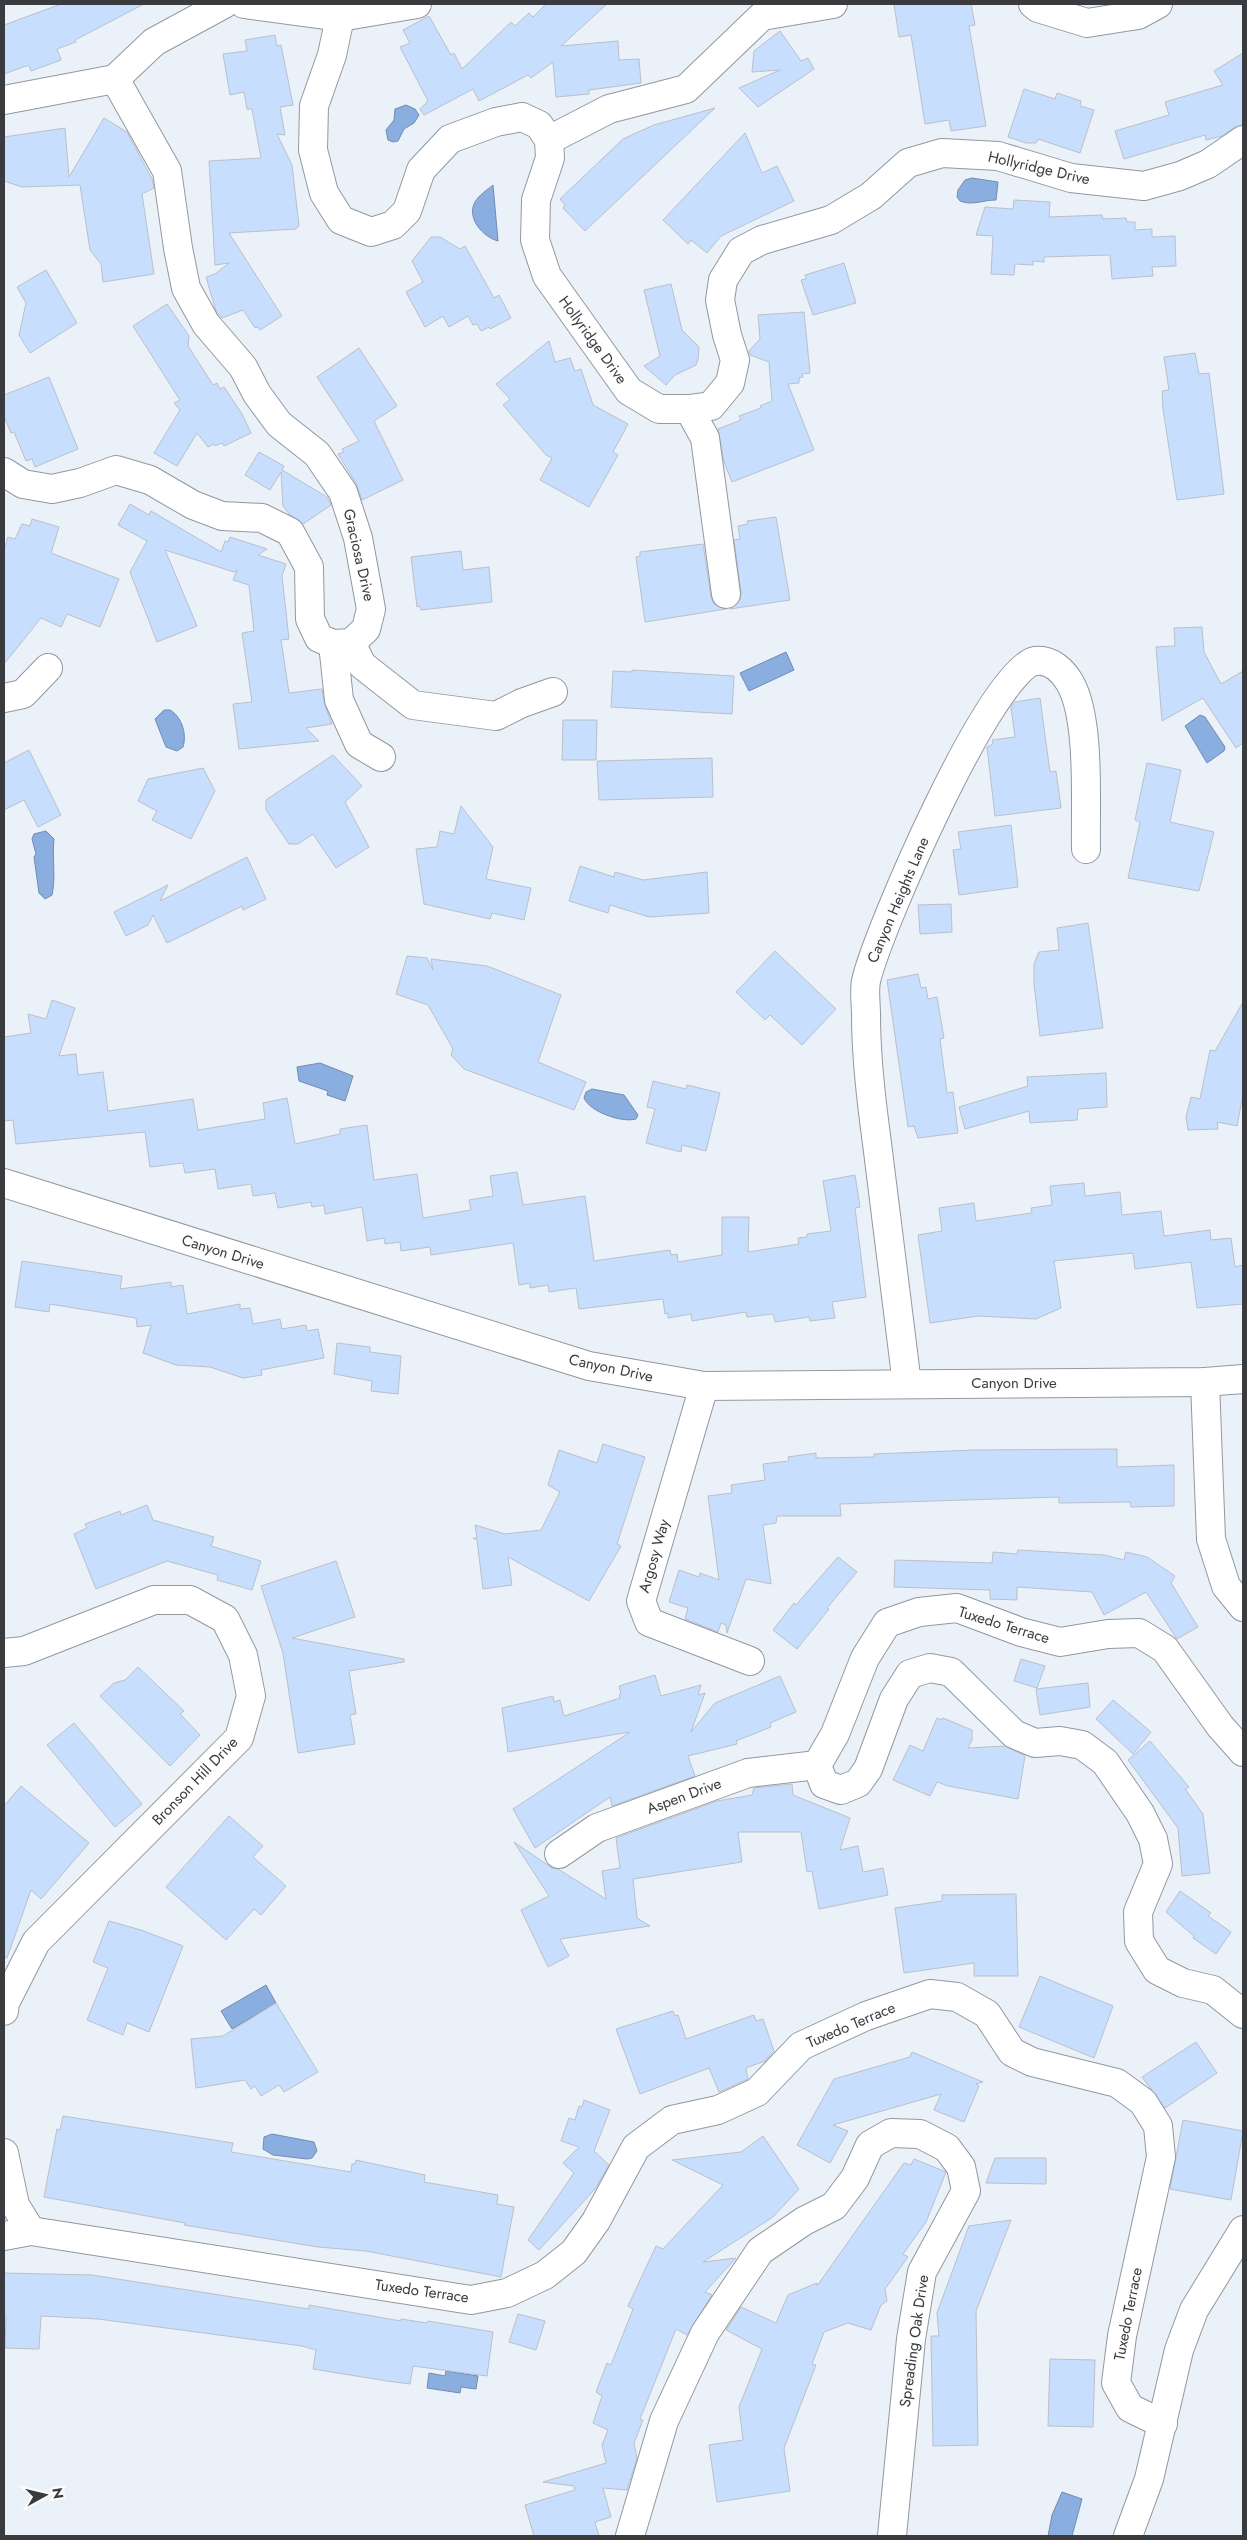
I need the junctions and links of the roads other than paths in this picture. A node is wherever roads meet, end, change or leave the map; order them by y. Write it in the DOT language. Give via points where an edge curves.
graph roads {
  1 [pos="224,4"];
  2 [pos="244,4"];
  3 [pos="417,4"];
  4 [pos="834,4"];
  5 [pos="1033,4"];
  6 [pos="1158,4"];
  7 [pos="340,18"];
  8 [pos="115,79"];
  9 [pos="4,100"];
  10 [pos="549,140"];
  11 [pos="1243,140"];
  12 [pos="689,410"];
  13 [pos="4,472"];
  14 [pos="726,594"];
  15 [pos="342,643"];
  16 [pos="48,668"];
  17 [pos="553,692"];
  18 [pos="4,698"];
  19 [pos="381,757"];
  20 [pos="1086,849"];
  21 [pos="4,1183"];
  22 [pos="1243,1379"];
  23 [pos="1205,1382"];
  24 [pos="907,1384"];
  25 [pos="704,1386"];
  26 [pos="1243,1607"];
  27 [pos="4,1653"];
  28 [pos="750,1662"];
  29 [pos="1243,1752"];
  30 [pos="817,1765"];
  31 [pos="559,1854"];
  32 [pos="4,2011"];
  33 [pos="1243,2014"];
  34 [pos="4,2153"];
  35 [pos="1243,2230"];
  36 [pos="31,2231"];
  37 [pos="4,2236"];
  38 [pos="1163,2424"];
  39 [pos="630,2536"];
  40 [pos="892,2536"];
  41 [pos="1128,2536"];
  1 -- 8 [label="street" via="154,42"];
  2 -- 7 [label="street"];
  3 -- 7 [label="street"];
  4 -- 10 [label="street" via="762,16 686,89 609,109"];
  5 -- 6 [label="street" via="1087,23 1138,15"];
  7 -- 10 [label="street" via="332,55 314,106 313,150 324,193 341,220 371,232 394,225 407,211 421,170 450,139 496,122 522,117 539,125"];
  8 -- 9 [label="street"];
  8 -- 15 [label="street, Graciosa Drive" via="167,171 186,288 206,324 243,367 257,394 279,424 317,454 343,492 358,538 371,609 366,629"];
  10 -- 12 [label="street, Hollyridge Drive" via="550,158 536,200 535,240 547,276 629,391 659,409"];
  11 -- 12 [label="street, Hollyridge Drive" via="1208,164 1144,186 1071,178 998,156 942,153 908,163 871,196 831,220 762,240 741,251 723,280 720,300 735,360 730,383 711,406"];
  12 -- 14 [label="street" via="705,438"];
  13 -- 15 [label="street" via="23,484 52,490 116,470 150,480 193,505 222,516 262,518 290,532 309,567 310,619 319,638"];
  15 -- 17 [label="street" via="362,665 413,704 496,716"];
  15 -- 19 [label="street" via="340,700 359,744"];
  16 -- 18 [label="street" via="23,694"];
  20 -- 24 [label="street, Canyon Heights Lane" via="1083,721 1072,685 1060,670 1047,661 1033,661 1019,671 984,717 944,794 876,946 866,984 866,1058"];
  21 -- 25 [label="street, Canyon Drive" via="589,1366"];
  22 -- 23 [label="street, Canyon Drive"];
  23 -- 24 [label="street, Canyon Drive"];
  23 -- 26 [label="street" via="1211,1539 1226,1586"];
  24 -- 25 [label="street, Canyon Drive"];
  25 -- 28 [label="street, Argosy Way" via="641,1601 649,1622"];
  27 -- 32 [label="street, Bronson Hill Drive" via="24,1651 154,1600 190,1600 225,1618 243,1655 252,1696 239,1738 36,1942"];
  29 -- 30 [label="street, Tuxedo Terrace" via="1220,1726 1165,1649 1139,1633 1108,1634 1060,1642 1021,1632 957,1608 919,1612 887,1623 865,1658 835,1734"];
  30 -- 31 [label="street, Aspen Drive" via="748,1773 597,1828"];
  30 -- 33 [label="street" via="824,1784 841,1790 858,1783 868,1769 894,1699 910,1674 930,1668 951,1672 1014,1734 1035,1743 1060,1741 1082,1745 1105,1762 1140,1813 1153,1839 1158,1864 1138,1912 1139,1941 1156,1970 1183,1983 1212,1990"];
  34 -- 36 [label="street" via="15,2205"];
  35 -- 38 [label="street" via="1194,2310 1179,2350"];
  36 -- 37 [label="street, Tuxedo Terrace"];
  36 -- 38 [label="street, Tuxedo Terrace" via="471,2300 507,2293 545,2275 574,2252 596,2221 636,2147 672,2120 718,2110 757,2092 801,2046 866,2016 930,1994 957,1997 987,2014 1012,2052 1032,2062 1117,2083 1143,2102 1158,2126 1161,2157 1122,2336 1116,2383 1130,2408"];
  38 -- 41 [label="street" via="1150,2479"];
  39 -- 40 [label="street, Spreading Oak Drive" via="664,2421 706,2333 760,2251 804,2220 834,2206 855,2178 870,2145 891,2133 920,2134 947,2148 961,2167 966,2191 922,2272 911,2339"];
}
